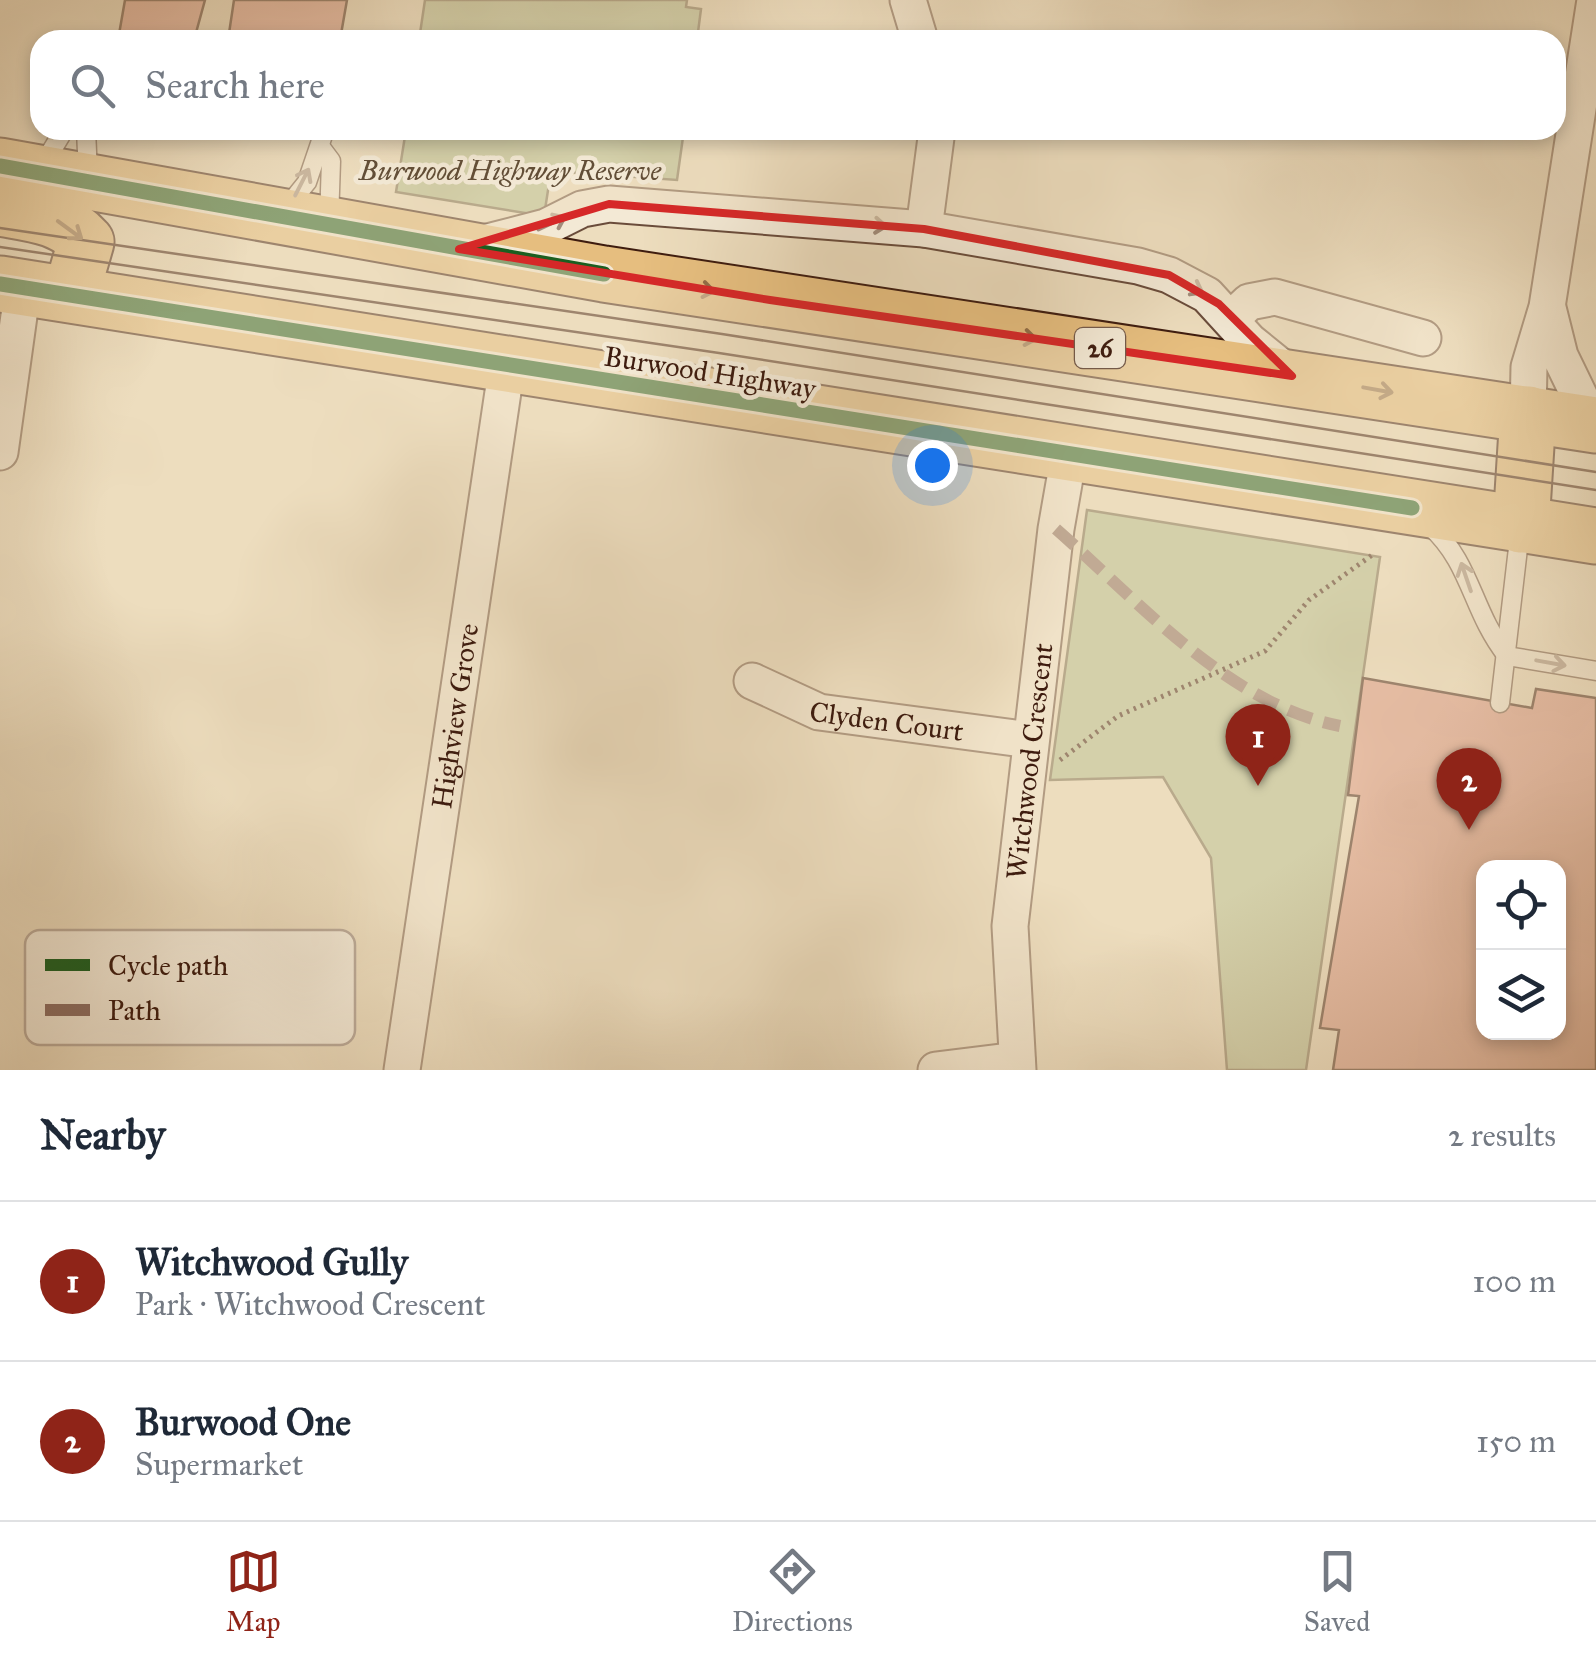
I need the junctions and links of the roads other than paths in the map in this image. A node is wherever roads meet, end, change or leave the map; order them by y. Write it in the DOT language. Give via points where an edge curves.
graph roads {
  1 [pos="908,0"];
  2 [pos="1595,0"];
  3 [pos="917,30"];
  4 [pos="936,140"];
  5 [pos="46,165"];
  6 [pos="305,220"];
  7 [pos="924,229"];
  8 [pos="458,249"];
  9 [pos="31,288"];
  10 [pos="1547,307"];
  11 [pos="1232,318"];
  12 [pos="1423,338"];
  13 [pos="507,365"];
  14 [pos="1292,376"];
  15 [pos="1528,414"];
  16 [pos="1594,424"];
  17 [pos="0,452"];
  18 [pos="1069,456"];
  19 [pos="1412,508"];
  20 [pos="1521,526"];
  21 [pos="1596,536"];
  22 [pos="1507,656"];
  23 [pos="1596,671"];
  24 [pos="752,682"];
  25 [pos="1500,703"];
  26 [pos="1030,740"];
  27 [pos="1017,1065"];
  28 [pos="402,1070"];
  29 [pos="936,1070"];
  1 -- 3 [label="street"];
  2 -- 10 [label="street"];
  4 -- 7 [label="street"];
  5 -- 6 [label="highway, 26"];
  5 -- 9 [label="highway, one-way" via="51,218 86,242"];
  6 -- 6 [label="lane, one-way" via="312,156 323,142 331,161"];
  6 -- 8 [label="highway, 26"];
  8 -- 7 [label="street, one-way" via="609,204"];
  7 -- 11 [label="street, one-way" via="1157,271 1196,288"];
  8 -- 14 [label="highway, 26, one-way"];
  9 -- 13 [label="highway, Burwood Highway"];
  9 -- 17 [label="street"];
  10 -- 15 [label="street" via="1529,367"];
  10 -- 16 [label="street" via="1560,356"];
  11 -- 12 [label="street" via="1249,302 1275,297"];
  11 -- 14 [label="street"];
  13 -- 18 [label="highway, Burwood Highway"];
  13 -- 28 [label="street, Highview Grove"];
  14 -- 15 [label="highway, 26, one-way"];
  15 -- 16 [label="highway, 26"];
  15 -- 20 [label="highway"];
  18 -- 19 [label="highway, Burwood Highway"];
  18 -- 26 [label="street, Witchwood Crescent"];
  19 -- 20 [label="highway, Burwood Highway"];
  22 -- 19 [label="lane, one-way" via="1484,627 1453,548"];
  20 -- 21 [label="highway, Burwood Highway"];
  20 -- 22 [label="lane"];
  22 -- 23 [label="lane, one-way"];
  22 -- 25 [label="lane"];
  24 -- 26 [label="street, Clyden Court" via="820,712"];
  26 -- 27 [label="street, Witchwood Crescent" via="1010,926"];
  27 -- 29 [label="street"];
}
